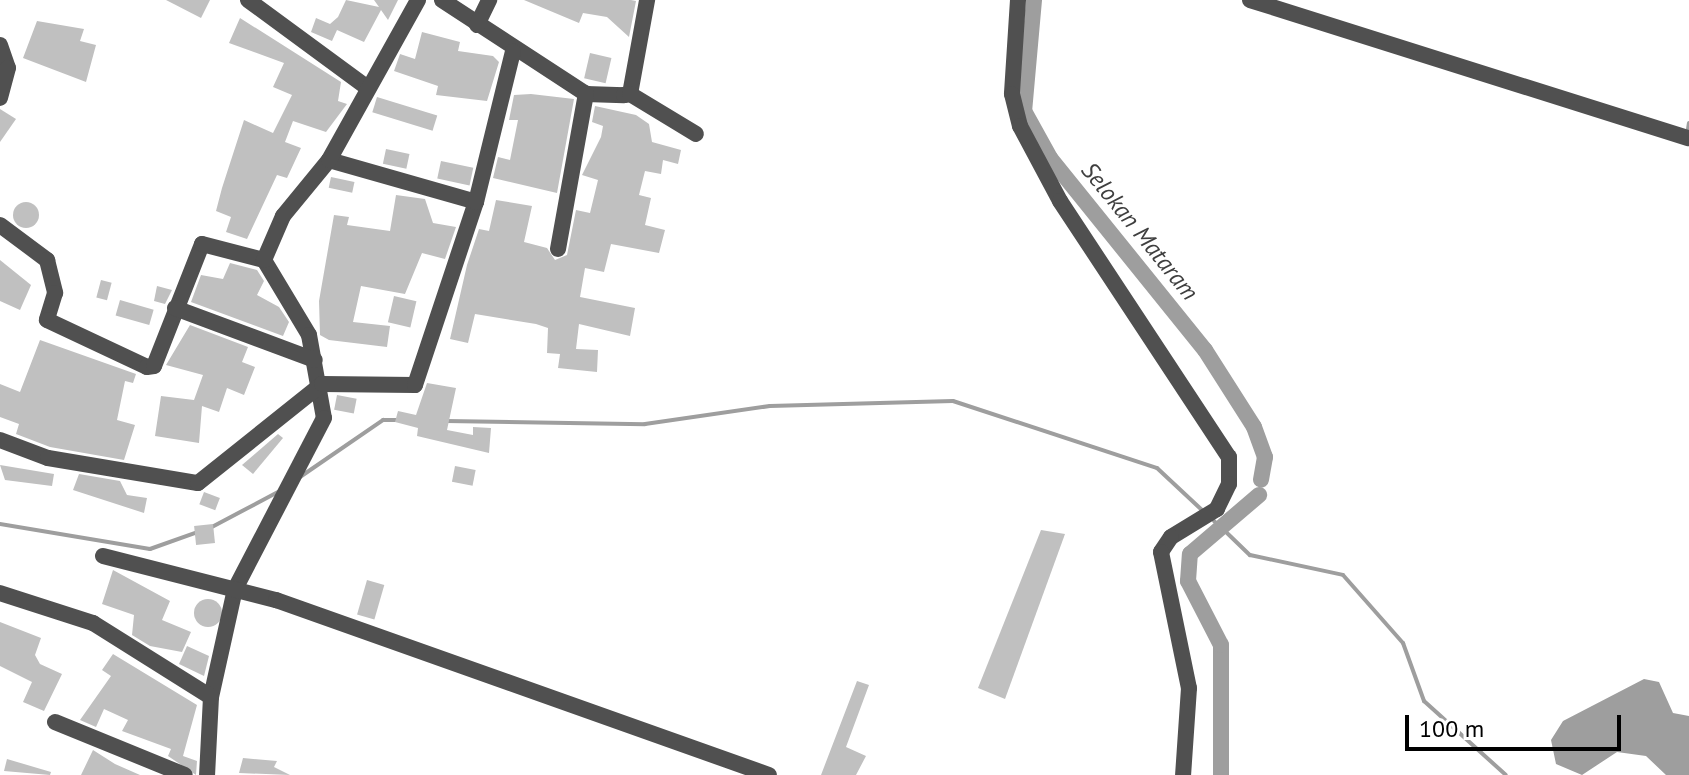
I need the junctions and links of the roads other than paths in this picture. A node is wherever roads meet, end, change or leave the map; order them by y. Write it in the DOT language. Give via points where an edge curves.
graph roads {
  1 [pos="248,0"];
  2 [pos="418,0"];
  3 [pos="442,0"];
  4 [pos="489,0"];
  5 [pos="647,0"];
  6 [pos="1018,0"];
  7 [pos="1250,0"];
  8 [pos="477,25"];
  9 [pos="0,45"];
  10 [pos="513,51"];
  11 [pos="368,88"];
  12 [pos="586,94"];
  13 [pos="630,94"];
  14 [pos="0,98"];
  15 [pos="696,134"];
  16 [pos="1689,138"];
  17 [pos="329,160"];
  18 [pos="476,202"];
  19 [pos="0,225"];
  20 [pos="558,249"];
  21 [pos="264,260"];
  22 [pos="175,308"];
  23 [pos="315,360"];
  24 [pos="322,384"];
  25 [pos="0,440"];
  26 [pos="103,556"];
  27 [pos="235,589"];
  28 [pos="0,593"];
  29 [pos="211,697"];
  30 [pos="55,722"];
  31 [pos="185,775"];
  32 [pos="207,775"];
  33 [pos="769,775"];
  34 [pos="1183,775"];
  1 -- 11 [label="street"];
  2 -- 11 [label="street"];
  3 -- 8 [label="street"];
  4 -- 8 [label="street"];
  5 -- 13 [label="street"];
  6 -- 34 [label="street" via="1012,94 1020,126 1060,201 1229,457 1229,484 1217,509 1171,537 1161,552 1189,688"];
  7 -- 16 [label="street"];
  8 -- 10 [label="street"];
  9 -- 14 [label="street" via="8,68"];
  10 -- 12 [label="street"];
  10 -- 18 [label="street"];
  11 -- 17 [label="street"];
  12 -- 13 [label="street"];
  12 -- 20 [label="street"];
  13 -- 15 [label="street"];
  17 -- 18 [label="street"];
  17 -- 21 [label="street" via="283,216"];
  18 -- 24 [label="street" via="418,382 409,389"];
  19 -- 22 [label="street" via="47,260 55,293 47,320 151,367"];
  21 -- 22 [label="street" via="202,244"];
  21 -- 23 [label="street" via="309,335"];
  22 -- 23 [label="street"];
  23 -- 24 [label="street"];
  24 -- 25 [label="street" via="198,483 48,458"];
  24 -- 27 [label="street" via="324,418"];
  26 -- 27 [label="street"];
  27 -- 29 [label="street"];
  27 -- 33 [label="street"];
  28 -- 29 [label="street" via="93,623"];
  29 -- 32 [label="street"];
  30 -- 31 [label="street"];
}
